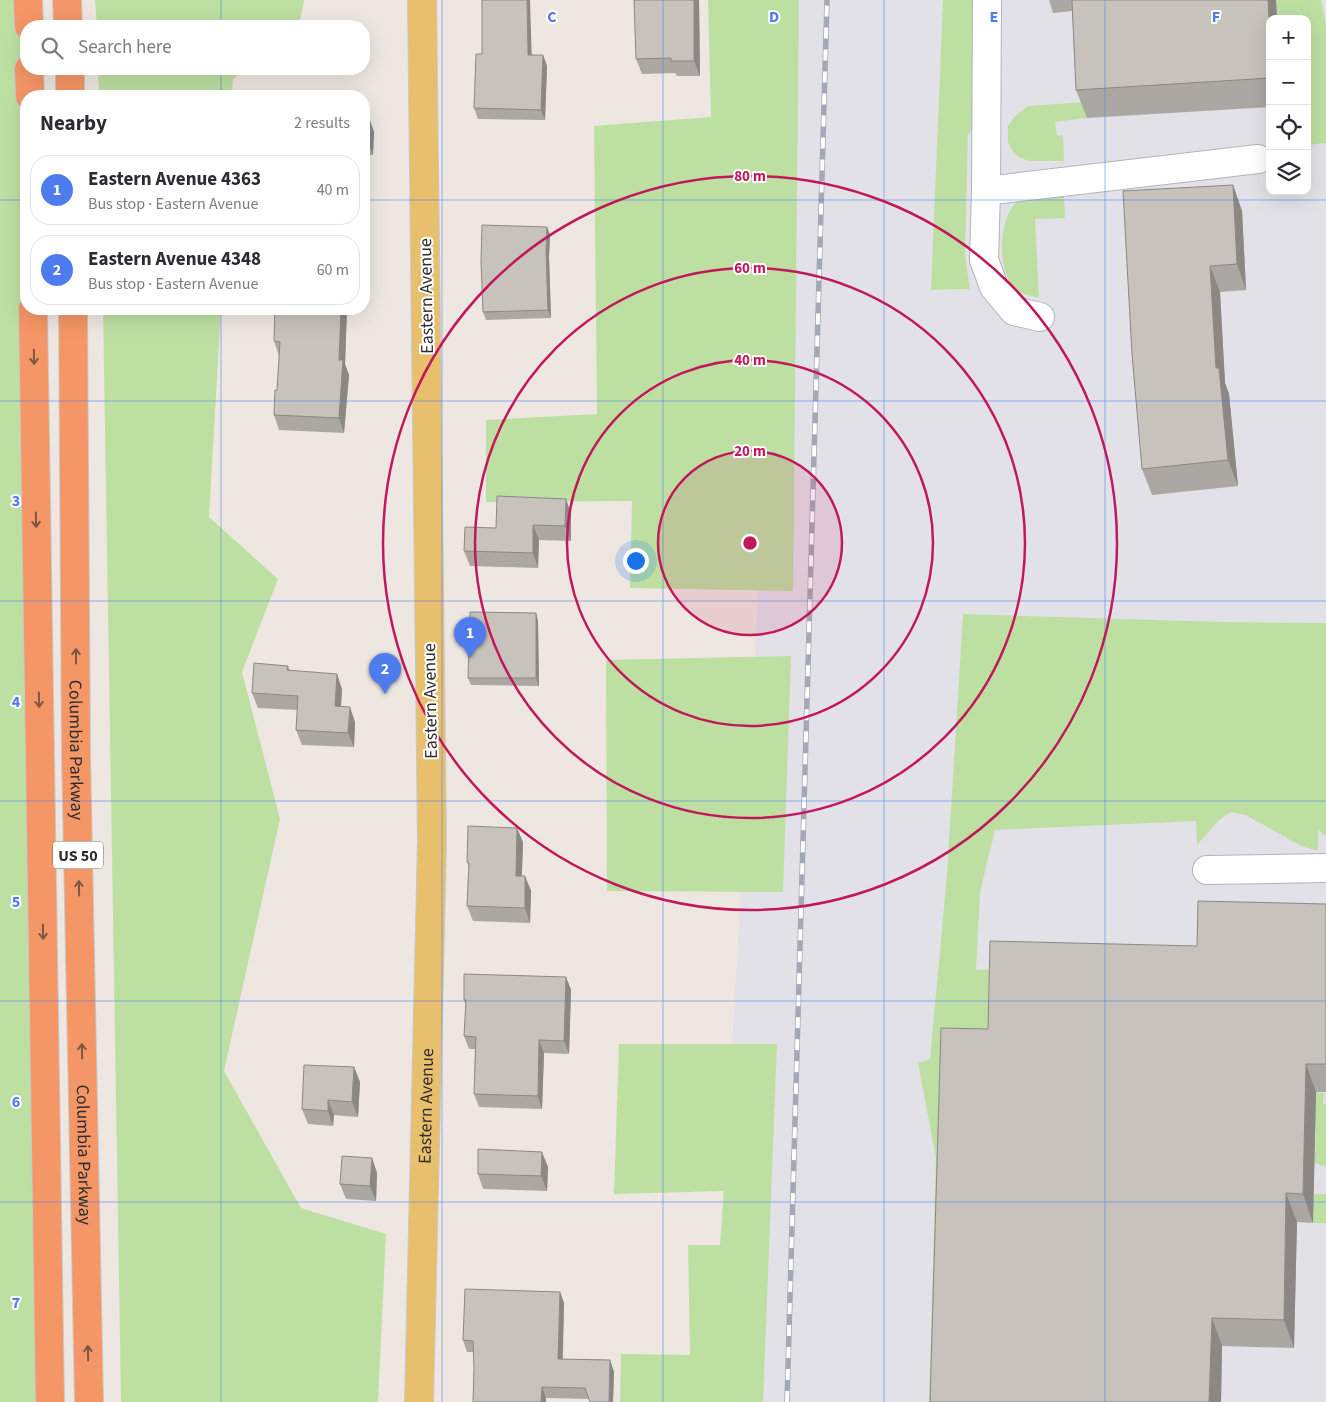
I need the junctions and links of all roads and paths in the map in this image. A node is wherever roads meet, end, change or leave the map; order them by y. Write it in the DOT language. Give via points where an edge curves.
graph roads {
  1 [pos="28,0"];
  2 [pos="68,0"];
  3 [pos="422,0"];
  4 [pos="987,0"];
  5 [pos="28,20"];
  6 [pos="68,20"];
  7 [pos="29,75"];
  8 [pos="70,75"];
  9 [pos="30,90"];
  10 [pos="70,90"];
  11 [pos="1258,159"];
  12 [pos="986,191"];
  13 [pos="33,315"];
  14 [pos="73,315"];
  15 [pos="1040,317"];
  16 [pos="1326,868"];
  17 [pos="1207,870"];
  18 [pos="50,1402"];
  19 [pos="89,1402"];
  20 [pos="419,1402"];
  1 -- 5 [label="highway"];
  2 -- 6 [label="highway"];
  3 -- 20 [label="main road, Eastern Avenue" via="432,840"];
  4 -- 12 [label="lane"];
  7 -- 9 [label="highway"];
  8 -- 10 [label="highway"];
  11 -- 12 [label="lane"];
  12 -- 15 [label="lane" via="984,260 994,287 1014,310"];
  13 -- 18 [label="highway, US 50, one-way"];
  19 -- 14 [label="highway, Columbia Parkway / US 50, one-way" via="76,755"];
  16 -- 17 [label="lane"];
}
